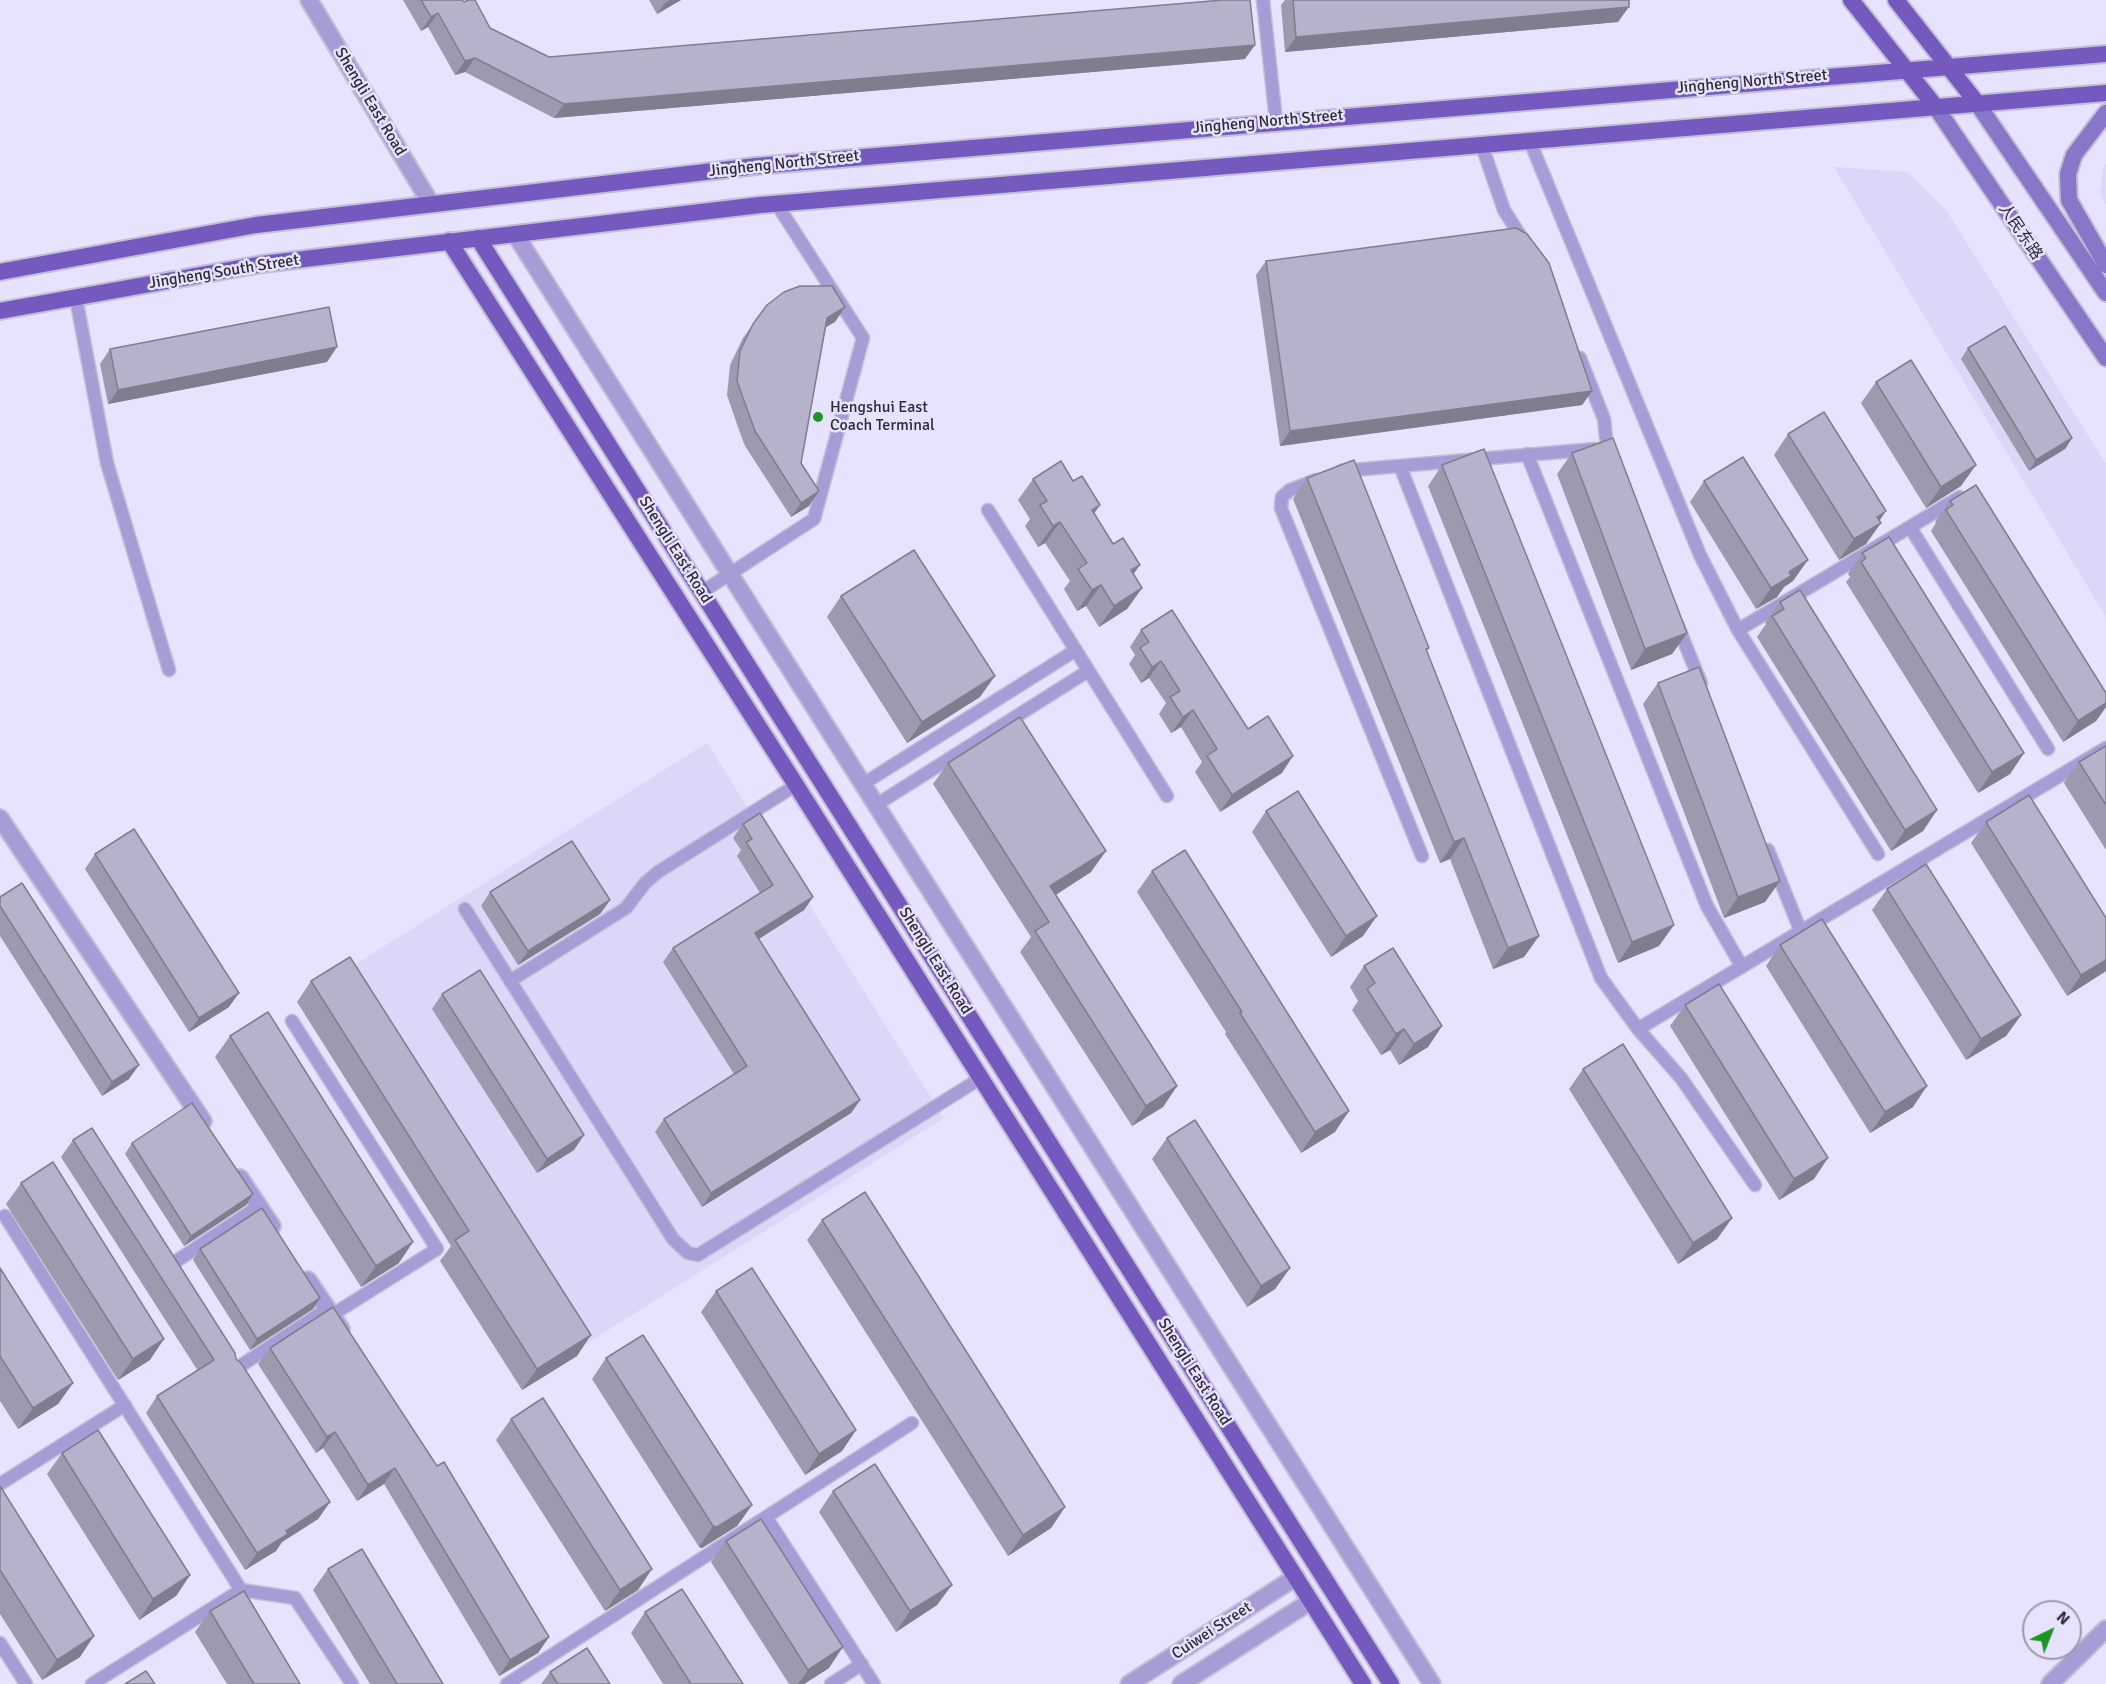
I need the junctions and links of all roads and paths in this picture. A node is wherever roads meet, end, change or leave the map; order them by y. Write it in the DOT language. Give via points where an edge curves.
graph roads {
  1 [pos="309,0"];
  2 [pos="1263,0"];
  3 [pos="1851,0"];
  4 [pos="1896,0"];
  5 [pos="2106,54"];
  6 [pos="1948,66"];
  7 [pos="1906,70"];
  8 [pos="2106,93"];
  9 [pos="1977,103"];
  10 [pos="1935,106"];
  11 [pos="2106,113"];
  12 [pos="1276,121"];
  13 [pos="1529,139"];
  14 [pos="1481,143"];
  15 [pos="776,203"];
  16 [pos="431,204"];
  17 [pos="515,234"];
  18 [pos="478,238"];
  19 [pos="449,241"];
  20 [pos="1531,251"];
  21 [pos="2106,265"];
  22 [pos="0,272"];
  23 [pos="2106,293"];
  24 [pos="76,297"];
  25 [pos="0,311"];
  26 [pos="1574,342"];
  27 [pos="2106,358"];
  28 [pos="1606,449"];
  29 [pos="1527,454"];
  30 [pos="1400,466"];
  31 [pos="1613,466"];
  32 [pos="1963,495"];
  33 [pos="988,510"];
  34 [pos="1910,527"];
  35 [pos="730,574"];
  36 [pos="702,592"];
  37 [pos="1673,616"];
  38 [pos="1738,630"];
  39 [pos="1076,650"];
  40 [pos="169,670"];
  41 [pos="1088,671"];
  42 [pos="1704,692"];
  43 [pos="2106,748"];
  44 [pos="2048,749"];
  45 [pos="796,784"];
  46 [pos="863,784"];
  47 [pos="1167,796"];
  48 [pos="876,805"];
  49 [pos="0,818"];
  50 [pos="1761,834"];
  51 [pos="1878,854"];
  52 [pos="1422,856"];
  53 [pos="465,909"];
  54 [pos="1801,932"];
  55 [pos="1742,967"];
  56 [pos="510,981"];
  57 [pos="292,1021"];
  58 [pos="1638,1029"];
  59 [pos="981,1078"];
  60 [pos="212,1136"];
  61 [pos="232,1166"];
  62 [pos="1755,1185"];
  63 [pos="259,1206"];
  64 [pos="5,1216"];
  65 [pos="284,1243"];
  66 [pos="296,1262"];
  67 [pos="169,1266"];
  68 [pos="330,1312"];
  69 [pos="351,1343"];
  70 [pos="231,1372"];
  71 [pos="124,1405"];
  72 [pos="912,1423"];
  73 [pos="0,1484"];
  74 [pos="766,1517"];
  75 [pos="1296,1577"];
  76 [pos="241,1590"];
  77 [pos="1311,1601"];
  78 [pos="2106,1629"];
  79 [pos="0,1643"];
  80 [pos="862,1664"];
  81 [pos="26,1684"];
  82 [pos="92,1684"];
  83 [pos="351,1684"];
  84 [pos="507,1684"];
  85 [pos="831,1684"];
  86 [pos="874,1684"];
  87 [pos="1129,1684"];
  88 [pos="1181,1684"];
  89 [pos="1363,1684"];
  90 [pos="1391,1684"];
  91 [pos="1432,1684"];
  92 [pos="2050,1684"];
  1 -- 16 [label="street, Shengli East Road"];
  2 -- 12 [label="lane"];
  3 -- 7 [label="main road"];
  4 -- 6 [label="main road"];
  5 -- 6 [label="main road, Jingheng North Street"];
  6 -- 7 [label="main road, Jingheng North Street"];
  6 -- 9 [label="main road"];
  7 -- 10 [label="main road"];
  7 -- 12 [label="main road, Jingheng North Street"];
  8 -- 9 [label="main road"];
  9 -- 10 [label="main road"];
  9 -- 23 [label="main road"];
  10 -- 13 [label="main road"];
  10 -- 27 [label="main road, 人民东路"];
  11 -- 21 [label="main road" via="2074,155 2068,174 2069,200"];
  12 -- 16 [label="main road, Jingheng North Street" via="756,166"];
  13 -- 14 [label="main road"];
  13 -- 38 [label="lane" via="1700,555"];
  14 -- 15 [label="main road"];
  14 -- 20 [label="lane" via="1504,210"];
  15 -- 17 [label="main road"];
  15 -- 35 [label="lane" via="863,338 814,519"];
  16 -- 22 [label="main road" via="256,225"];
  17 -- 18 [label="main road"];
  17 -- 35 [label="street"];
  18 -- 19 [label="main road"];
  18 -- 36 [label="main road, Shengli East Road"];
  19 -- 24 [label="main road, Jingheng South Street" via="262,264"];
  19 -- 45 [label="main road, Shengli East Road"];
  24 -- 25 [label="main road, Jingheng South Street"];
  24 -- 40 [label="lane" via="107,463"];
  26 -- 28 [label="lane" via="1604,419"];
  28 -- 29 [label="lane"];
  28 -- 31 [label="lane"];
  29 -- 30 [label="lane"];
  29 -- 55 [label="lane" via="1707,906"];
  30 -- 52 [label="lane" via="1342,471 1290,490 1282,497 1281,508"];
  30 -- 58 [label="lane" via="1601,978"];
  32 -- 34 [label="lane"];
  33 -- 39 [label="lane"];
  34 -- 38 [label="lane"];
  34 -- 44 [label="lane"];
  35 -- 36 [label="lane"];
  35 -- 46 [label="street"];
  36 -- 90 [label="main road, Shengli East Road"];
  37 -- 42 [label="lane"];
  38 -- 51 [label="lane"];
  39 -- 41 [label="lane"];
  39 -- 46 [label="lane"];
  41 -- 47 [label="lane"];
  41 -- 48 [label="lane"];
  43 -- 54 [label="lane"];
  45 -- 56 [label="lane" via="658,872 626,908"];
  45 -- 59 [label="main road, Shengli East Road"];
  46 -- 48 [label="street"];
  48 -- 91 [label="street"];
  49 -- 60 [label="street"];
  50 -- 54 [label="lane"];
  53 -- 56 [label="lane"];
  54 -- 55 [label="lane"];
  55 -- 58 [label="lane"];
  56 -- 59 [label="lane" via="673,1239 698,1255"];
  57 -- 68 [label="lane" via="437,1249"];
  58 -- 62 [label="lane" via="1681,1078"];
  59 -- 75 [label="main road, Shengli East Road"];
  61 -- 63 [label="street"];
  63 -- 65 [label="street"];
  63 -- 67 [label="lane"];
  64 -- 71 [label="lane"];
  66 -- 68 [label="street"];
  68 -- 69 [label="street"];
  68 -- 70 [label="lane"];
  71 -- 73 [label="lane"];
  71 -- 76 [label="lane"];
  72 -- 74 [label="lane"];
  74 -- 80 [label="lane"];
  74 -- 84 [label="lane"];
  75 -- 77 [label="main road, Shengli East Road"];
  75 -- 87 [label="street, Cuiwei Street"];
  76 -- 82 [label="lane"];
  76 -- 83 [label="lane" via="295,1598"];
  77 -- 88 [label="street, Cuiwei Street"];
  77 -- 89 [label="main road, Shengli East Road"];
  78 -- 92 [label="street"];
  79 -- 81 [label="lane"];
  80 -- 85 [label="lane"];
  80 -- 86 [label="lane"];
}
